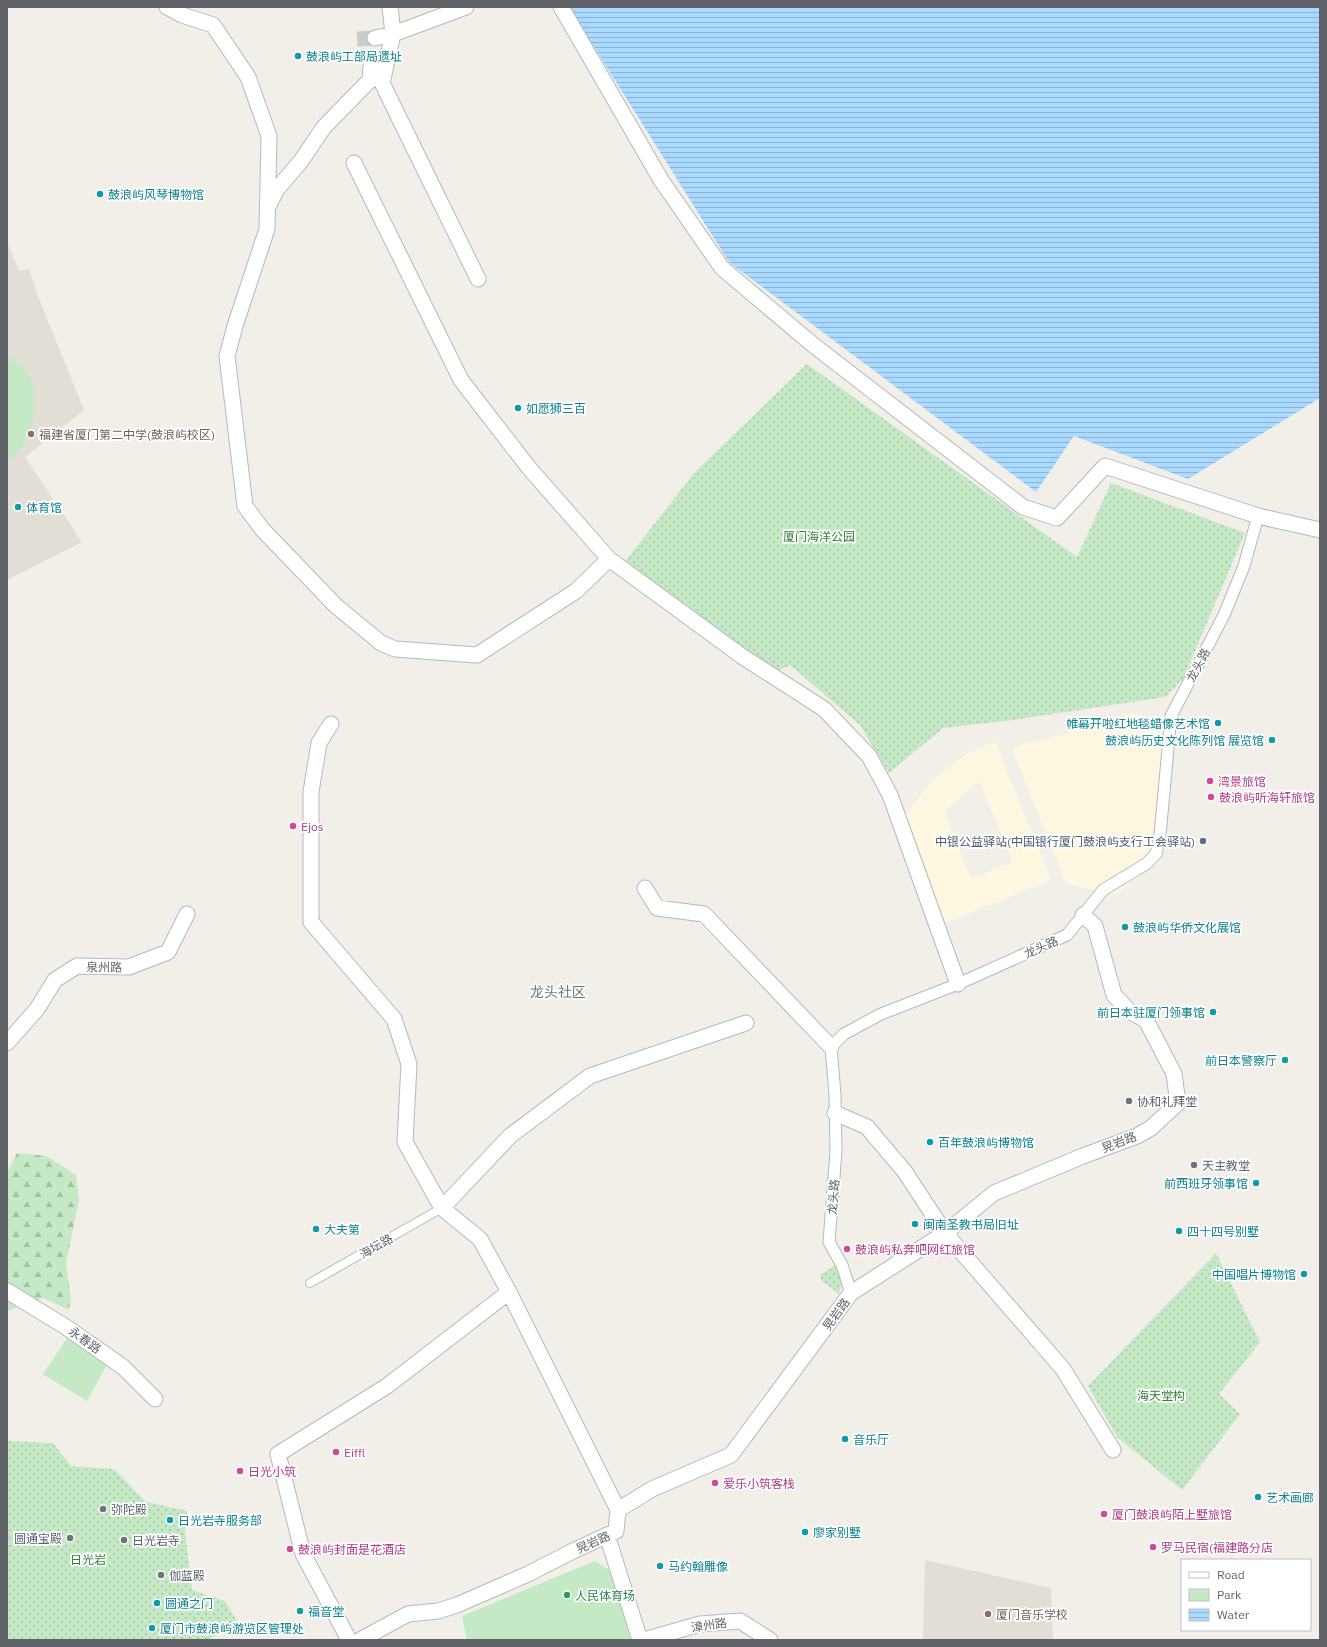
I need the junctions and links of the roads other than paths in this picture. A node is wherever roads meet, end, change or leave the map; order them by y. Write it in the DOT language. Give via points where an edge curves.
graph roads {
  1 [pos="168,7"];
  2 [pos="390,7"];
  3 [pos="466,7"];
  4 [pos="561,7"];
  5 [pos="393,34"];
  6 [pos="375,38"];
  7 [pos="371,66"];
  8 [pos="354,163"];
  9 [pos="268,207"];
  10 [pos="478,280"];
  11 [pos="1258,516"];
  12 [pos="1320,530"];
  13 [pos="609,559"];
  14 [pos="331,724"];
  15 [pos="645,888"];
  16 [pos="187,914"];
  17 [pos="1083,915"];
  18 [pos="958,984"];
  19 [pos="746,1023"];
  20 [pos="7,1043"];
  21 [pos="831,1047"];
  22 [pos="835,1113"];
  23 [pos="442,1208"];
  24 [pos="945,1233"];
  25 [pos="310,1283"];
  26 [pos="7,1291"];
  27 [pos="509,1292"];
  28 [pos="851,1293"];
  29 [pos="155,1399"];
  30 [pos="1113,1450"];
  31 [pos="618,1510"];
  32 [pos="607,1535"];
  33 [pos="349,1640"];
  34 [pos="360,1640"];
  35 [pos="640,1640"];
  36 [pos="644,1640"];
  37 [pos="770,1640"];
  1 -- 9 [label="street" via="182,15 213,25 248,77 269,136"];
  2 -- 5 [label="street"];
  3 -- 5 [label="street"];
  4 -- 11 [label="street" via="661,180 722,268 812,344 1023,507 1057,518 1105,466"];
  5 -- 6 [label="street"];
  5 -- 10 [label="street" via="382,83"];
  7 -- 9 [label="street" via="370,80 324,127 301,161 277,189"];
  8 -- 13 [label="street" via="461,380 529,468"];
  9 -- 13 [label="street" via="268,230 227,356 245,506 262,530 336,606 381,643 396,649 477,655 576,591"];
  11 -- 12 [label="street"];
  11 -- 17 [label="street, 龙头路" via="1244,566 1224,615 1170,716 1160,835 1156,854 1146,864 1103,890"];
  13 -- 18 [label="street" via="743,657 824,709 869,756 890,795"];
  14 -- 23 [label="street" via="318,743 312,780 311,922 394,1018 409,1064 405,1142"];
  15 -- 21 [label="street" via="657,908 704,914"];
  16 -- 20 [label="street, 泉州路" via="168,952 129,967 77,966 55,980 37,1009"];
  17 -- 18 [label="street, 龙头路" via="1068,935"];
  17 -- 24 [label="street, 晃岩路" via="1095,926 1114,995 1129,1012 1146,1020 1174,1074 1178,1103 1151,1128 1137,1136 994,1193"];
  18 -- 21 [label="street, 龙头路" via="881,1014 844,1034"];
  19 -- 23 [label="street" via="590,1076 510,1136"];
  21 -- 22 [label="street, 龙头路"];
  22 -- 24 [label="street" via="867,1127 905,1172"];
  22 -- 28 [label="street, 龙头路" via="836,1151 829,1242 842,1265"];
  23 -- 25 [label="lane, 海坛路"];
  23 -- 27 [label="street" via="480,1240"];
  24 -- 28 [label="street, 晃岩路"];
  24 -- 30 [label="street" via="1063,1369"];
  26 -- 29 [label="street, 永春路" via="66,1327 122,1367"];
  27 -- 31 [label="street"];
  27 -- 33 [label="street" via="387,1386 278,1454 303,1554"];
  28 -- 31 [label="street, 晃岩路" via="731,1455 652,1489"];
  31 -- 32 [label="street, 晃岩路" via="616,1531"];
  32 -- 34 [label="street, 晃岩路" via="457,1605 438,1611 408,1614"];
  32 -- 35 [label="street"];
  36 -- 37 [label="street, 漳州路" via="700,1624 740,1621"];
}
